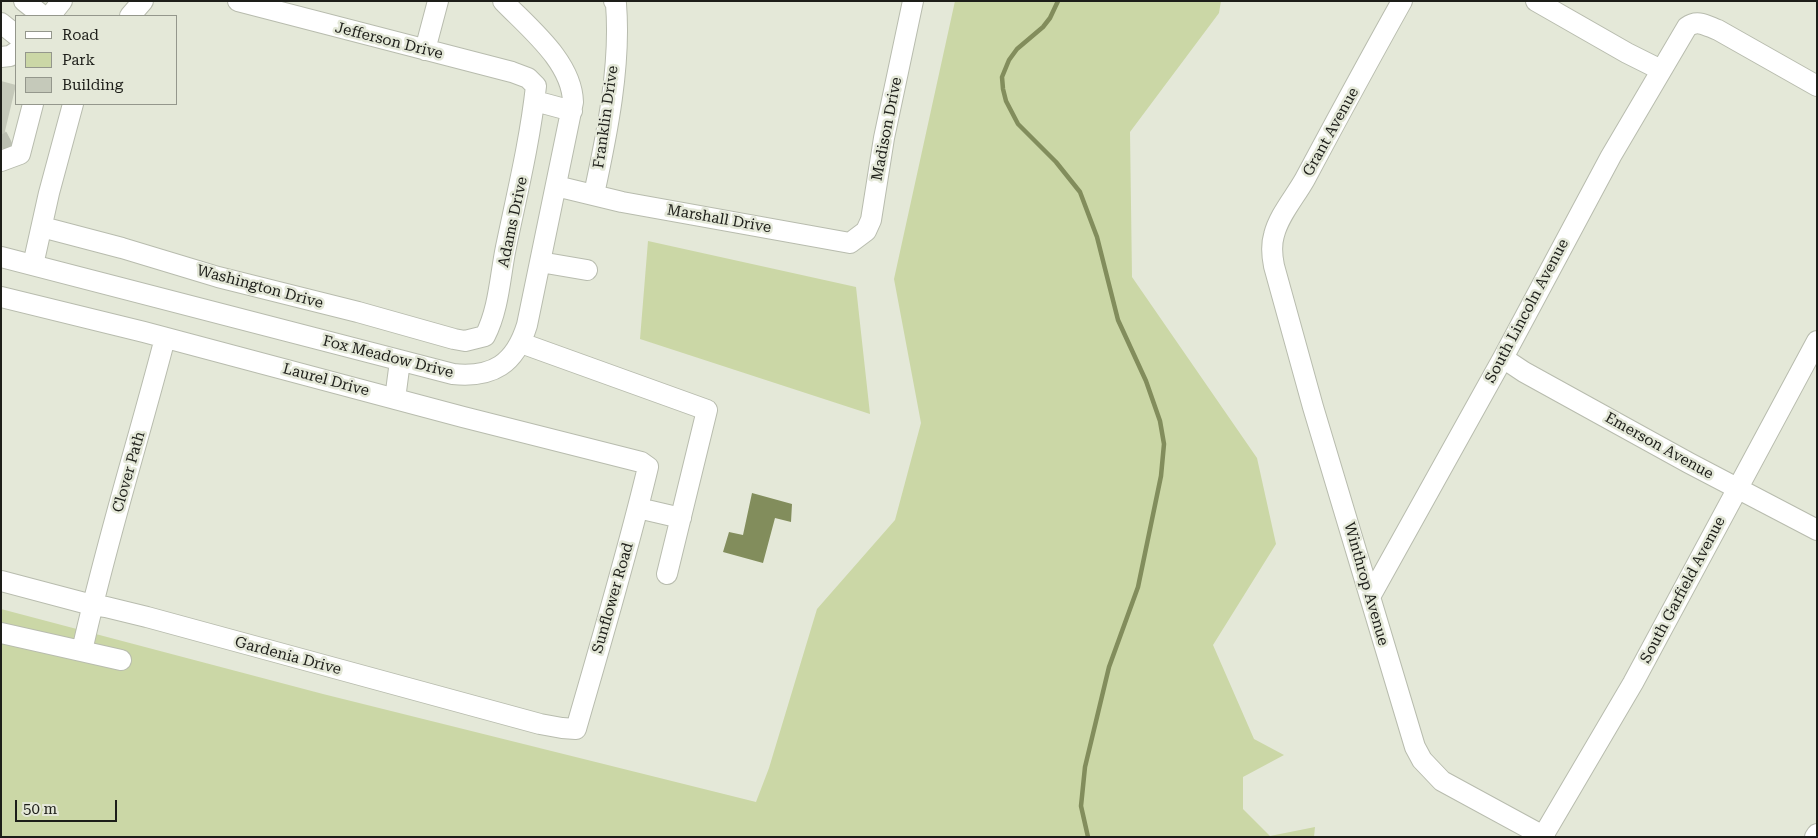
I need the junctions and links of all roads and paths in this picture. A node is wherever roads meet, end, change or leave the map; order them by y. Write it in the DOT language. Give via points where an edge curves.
graph roads {
  1 [pos="24,1"];
  2 [pos="62,1"];
  3 [pos="142,1"];
  4 [pos="238,1"];
  5 [pos="438,1"];
  6 [pos="503,1"];
  7 [pos="614,1"];
  8 [pos="913,1"];
  9 [pos="1402,1"];
  10 [pos="1536,1"];
  11 [pos="42,15"];
  12 [pos="51,15"];
  13 [pos="131,15"];
  14 [pos="1,23"];
  15 [pos="15,34"];
  16 [pos="425,50"];
  17 [pos="15,53"];
  18 [pos="1,57"];
  19 [pos="1661,70"];
  20 [pos="1817,86"];
  21 [pos="535,93"];
  22 [pos="33,105"];
  23 [pos="73,105"];
  24 [pos="572,111"];
  25 [pos="1,161"];
  26 [pos="556,186"];
  27 [pos="594,194"];
  28 [pos="49,229"];
  29 [pos="844,243"];
  30 [pos="1,257"];
  31 [pos="540,262"];
  32 [pos="33,265"];
  33 [pos="1274,266"];
  34 [pos="587,270"];
  35 [pos="1,297"];
  36 [pos="165,338"];
  37 [pos="464,341"];
  38 [pos="1817,341"];
  39 [pos="521,343"];
  40 [pos="1503,358"];
  41 [pos="400,361"];
  42 [pos="394,398"];
  43 [pos="648,467"];
  44 [pos="1738,488"];
  45 [pos="638,508"];
  46 [pos="680,518"];
  47 [pos="1817,530"];
  48 [pos="666,574"];
  49 [pos="1,581"];
  50 [pos="1370,597"];
  51 [pos="92,605"];
  52 [pos="1,633"];
  53 [pos="82,651"];
  54 [pos="121,660"];
  55 [pos="576,729"];
  56 [pos="1817,834"];
  57 [pos="1544,836"];
  58 [pos="1815,837"];
  1 -- 11 [label="street"];
  2 -- 12 [label="street"];
  3 -- 13 [label="street"];
  4 -- 16 [label="street, Jefferson Drive"];
  5 -- 16 [label="street"];
  6 -- 24 [label="street, Fox Meadow Drive" via="564,69 573,96"];
  7 -- 27 [label="street, Franklin Drive" via="617,19 612,89"];
  8 -- 29 [label="street, Madison Drive" via="884,138 871,220 866,231 850,243"];
  9 -- 33 [label="street, Grant Avenue" via="1281,220 1274,235"];
  10 -- 19 [label="street"];
  14 -- 15 [label="street"];
  16 -- 21 [label="street, Jefferson Drive" via="521,75 528,78"];
  17 -- 18 [label="street"];
  19 -- 20 [label="street, South Lincoln Avenue" via="1687,27 1700,23"];
  19 -- 40 [label="street, South Lincoln Avenue"];
  21 -- 24 [label="street, Jefferson Drive"];
  21 -- 37 [label="street, Adams Drive" via="524,169 490,327 485,336"];
  22 -- 25 [label="street" via="18,138 20,154"];
  23 -- 28 [label="street" via="49,193"];
  24 -- 26 [label="street, Fox Meadow Drive"];
  26 -- 27 [label="street"];
  26 -- 31 [label="street, Fox Meadow Drive"];
  27 -- 29 [label="street, Marshall Drive"];
  28 -- 32 [label="street"];
  28 -- 37 [label="street, Washington Drive"];
  30 -- 32 [label="street, Fox Meadow Drive"];
  31 -- 34 [label="street"];
  31 -- 39 [label="street, Fox Meadow Drive"];
  32 -- 41 [label="street, Fox Meadow Drive"];
  33 -- 50 [label="street, Winthrop Avenue"];
  35 -- 36 [label="street, Laurel Drive"];
  36 -- 42 [label="street, Laurel Drive"];
  36 -- 51 [label="street, Clover Path"];
  38 -- 44 [label="street, South Garfield Avenue"];
  39 -- 41 [label="street, Fox Meadow Drive" via="503,364 471,375 453,374"];
  39 -- 46 [label="street" via="707,410"];
  40 -- 44 [label="street, Emerson Avenue"];
  40 -- 50 [label="street, South Lincoln Avenue"];
  41 -- 42 [label="street"];
  42 -- 43 [label="street, Laurel Drive" via="641,462"];
  43 -- 45 [label="street, Sunflower Road"];
  44 -- 47 [label="street, Emerson Avenue"];
  44 -- 57 [label="street, South Garfield Avenue" via="1633,683"];
  45 -- 46 [label="street"];
  45 -- 55 [label="street, Sunflower Road"];
  46 -- 48 [label="street"];
  49 -- 51 [label="street, Gardenia Drive"];
  50 -- 57 [label="street, Winthrop Avenue" via="1410,733 1422,760 1448,785"];
  51 -- 53 [label="street, Clover Path"];
  51 -- 55 [label="street, Gardenia Drive" via="106,606 540,724"];
  52 -- 53 [label="street"];
  53 -- 54 [label="street"];
  56 -- 58 [label="street"];
}
